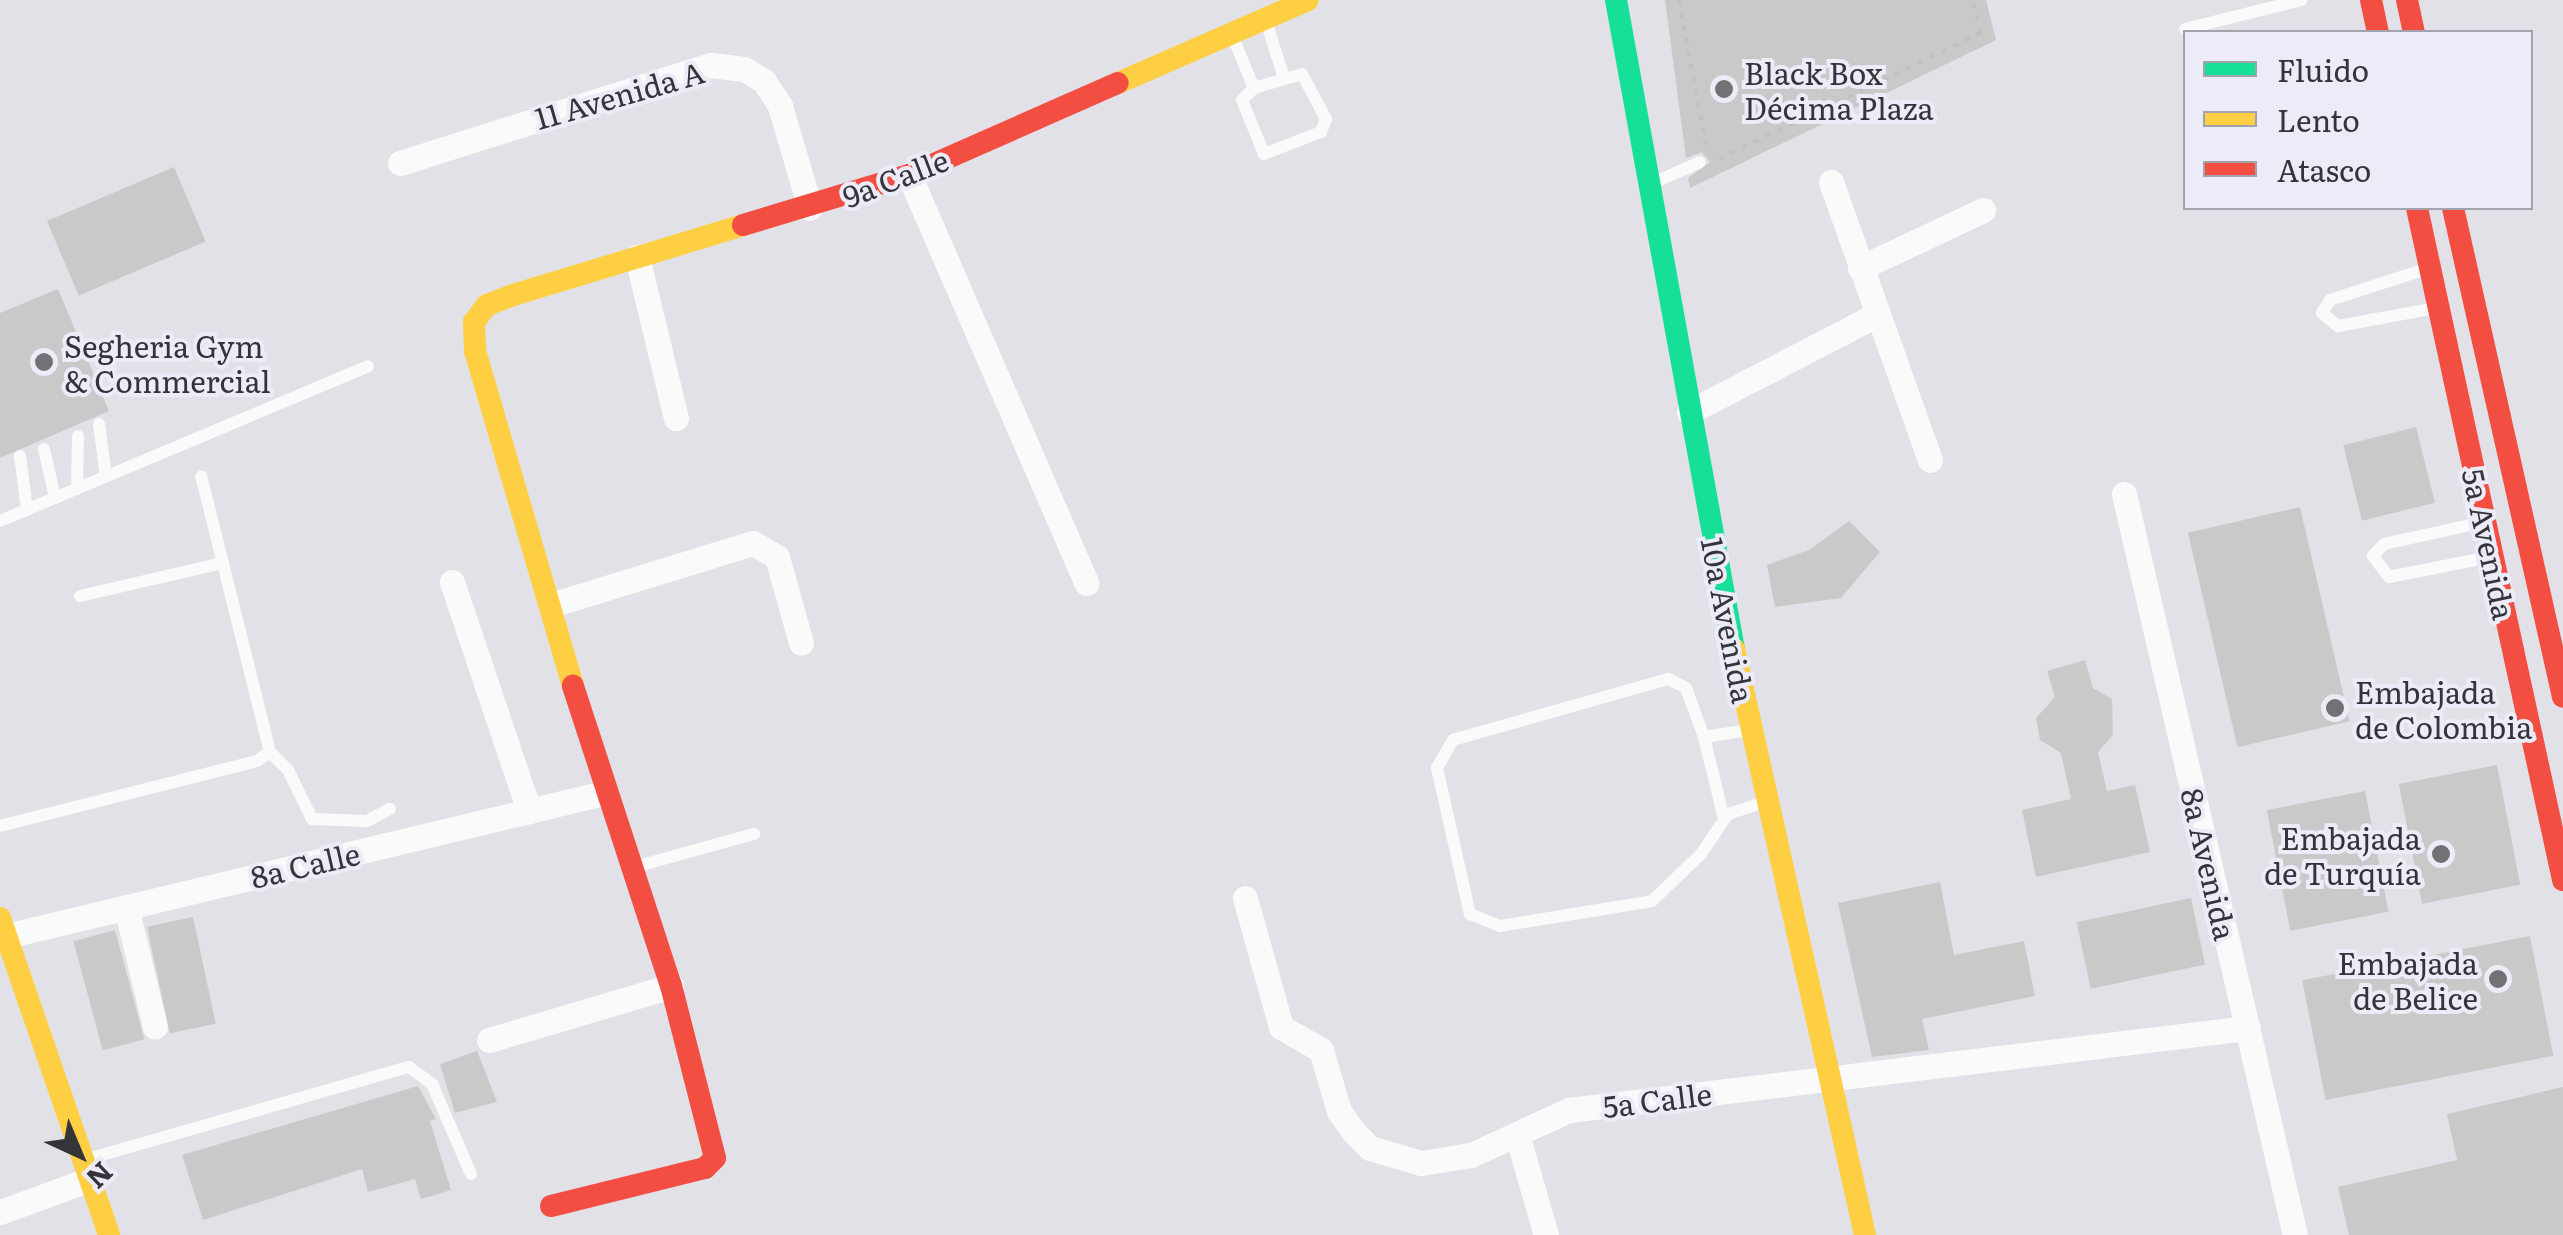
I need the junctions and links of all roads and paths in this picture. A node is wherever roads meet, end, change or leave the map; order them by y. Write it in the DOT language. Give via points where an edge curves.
graph roads {
  1 [pos="1308,0"];
  2 [pos="1616,0"];
  3 [pos="1679,0"];
  4 [pos="1974,0"];
  5 [pos="2301,0"];
  6 [pos="2371,0"];
  7 [pos="2406,0"];
  8 [pos="1265,19"];
  9 [pos="2185,30"];
  10 [pos="2378,30"];
  11 [pos="2414,30"];
  12 [pos="1232,34"];
  13 [pos="1284,76"];
  14 [pos="1254,88"];
  15 [pos="1700,162"];
  16 [pos="400,163"];
  17 [pos="909,176"];
  18 [pos="1639,178"];
  19 [pos="1831,182"];
  20 [pos="810,208"];
  21 [pos="1982,210"];
  22 [pos="2416,210"];
  23 [pos="2453,210"];
  24 [pos="637,257"];
  25 [pos="1860,268"];
  26 [pos="2430,268"];
  27 [pos="2438,308"];
  28 [pos="1876,315"];
  29 [pos="368,366"];
  30 [pos="1689,412"];
  31 [pos="676,418"];
  32 [pos="99,424"];
  33 [pos="78,436"];
  34 [pos="44,449"];
  35 [pos="20,456"];
  36 [pos="1930,460"];
  37 [pos="201,476"];
  38 [pos="106,477"];
  39 [pos="77,489"];
  40 [pos="2124,494"];
  41 [pos="55,498"];
  42 [pos="27,510"];
  43 [pos="0,521"];
  44 [pos="2485,522"];
  45 [pos="2492,556"];
  46 [pos="223,564"];
  47 [pos="452,582"];
  48 [pos="1086,583"];
  49 [pos="80,596"];
  50 [pos="552,605"];
  51 [pos="801,644"];
  52 [pos="2563,697"];
  53 [pos="1752,730"];
  54 [pos="1704,738"];
  55 [pos="270,752"];
  56 [pos="604,793"];
  57 [pos="1767,801"];
  58 [pos="390,810"];
  59 [pos="529,811"];
  60 [pos="1724,818"];
  61 [pos="0,826"];
  62 [pos="754,834"];
  63 [pos="630,868"];
  64 [pos="2563,880"];
  65 [pos="1245,898"];
  66 [pos="126,907"];
  67 [pos="3,927"];
  68 [pos="671,986"];
  69 [pos="156,1027"];
  70 [pos="2248,1028"];
  71 [pos="488,1040"];
  72 [pos="1828,1077"];
  73 [pos="1518,1138"];
  74 [pos="85,1170"];
  75 [pos="471,1174"];
  76 [pos="551,1206"];
  77 [pos="0,1212"];
  78 [pos="109,1235"];
  79 [pos="1546,1235"];
  80 [pos="1865,1235"];
  81 [pos="2294,1235"];
  1 -- 8 [label="street, 9a Calle"];
  2 -- 18 [label="street, 10a Avenida"];
  3 -- 4 [label="path" via="1710,164 1981,32"];
  5 -- 9 [label="lane"];
  6 -- 10 [label="street"];
  7 -- 11 [label="street"];
  8 -- 12 [label="street, 9a Calle"];
  8 -- 13 [label="lane"];
  12 -- 14 [label="lane"];
  12 -- 17 [label="street, 9a Calle"];
  13 -- 14 [label="lane"];
  13 -- 14 [label="lane" via="1302,74 1312,82 1326,119 1311,140 1270,156 1255,144 1240,105"];
  15 -- 18 [label="lane"];
  16 -- 20 [label="street, 11 Avenida A" via="711,64 764,80 780,106"];
  17 -- 20 [label="street, 9a Calle"];
  17 -- 48 [label="street"];
  18 -- 30 [label="street, 10a Avenida"];
  19 -- 25 [label="street"];
  20 -- 24 [label="street, 9a Calle"];
  21 -- 25 [label="street"];
  22 -- 26 [label="street, 5a Avenida"];
  23 -- 52 [label="street, 5a Avenida"];
  24 -- 31 [label="street"];
  24 -- 50 [label="street, 9a Calle" via="510,296 487,306 474,322 476,351"];
  25 -- 28 [label="street"];
  26 -- 27 [label="street, 5a Avenida"];
  26 -- 27 [label="lane" via="2330,300 2322,312 2338,326"];
  27 -- 44 [label="street, 5a Avenida"];
  28 -- 30 [label="street"];
  28 -- 36 [label="street"];
  29 -- 38 [label="lane"];
  30 -- 53 [label="street, 10a Avenida"];
  32 -- 38 [label="lane"];
  33 -- 39 [label="lane"];
  34 -- 41 [label="lane"];
  35 -- 42 [label="lane"];
  37 -- 46 [label="lane"];
  38 -- 39 [label="lane"];
  39 -- 41 [label="lane"];
  40 -- 70 [label="street, 8a Avenida"];
  41 -- 42 [label="lane"];
  42 -- 43 [label="lane"];
  44 -- 45 [label="street, 5a Avenida"];
  44 -- 45 [label="lane" via="2384,544 2376,549 2375,564 2389,577"];
  45 -- 64 [label="street, 5a Avenida"];
  46 -- 49 [label="lane"];
  46 -- 55 [label="lane"];
  47 -- 59 [label="street"];
  50 -- 51 [label="street" via="752,543 777,557"];
  50 -- 56 [label="street"];
  53 -- 54 [label="lane"];
  53 -- 57 [label="street, 10a Avenida"];
  54 -- 60 [label="lane"];
  54 -- 60 [label="lane" via="1686,688 1668,678 1453,740 1438,768 1470,914 1500,926 1652,901 1701,854"];
  55 -- 58 [label="lane" via="288,770 312,819 368,821"];
  55 -- 61 [label="lane" via="257,761"];
  56 -- 59 [label="street, 8a Calle"];
  56 -- 63 [label="street"];
  57 -- 60 [label="lane"];
  57 -- 72 [label="street, 10a Avenida"];
  59 -- 66 [label="street, 8a Calle"];
  62 -- 63 [label="lane"];
  63 -- 68 [label="street"];
  65 -- 73 [label="street, 5a Calle" via="1276,1016 1291,1034 1315,1041 1339,1111 1370,1148 1421,1164"];
  66 -- 67 [label="street, 8a Calle"];
  66 -- 69 [label="street"];
  67 -- 74 [label="street"];
  68 -- 71 [label="street"];
  68 -- 76 [label="street" via="714,1158 705,1168"];
  70 -- 72 [label="street, 5a Calle"];
  70 -- 81 [label="street, 8a Avenida"];
  72 -- 73 [label="street, 5a Calle" via="1569,1110"];
  72 -- 80 [label="street, 10a Avenida"];
  73 -- 79 [label="street"];
  74 -- 75 [label="lane" via="409,1067 432,1084"];
  74 -- 77 [label="street"];
  74 -- 78 [label="street"];
}
